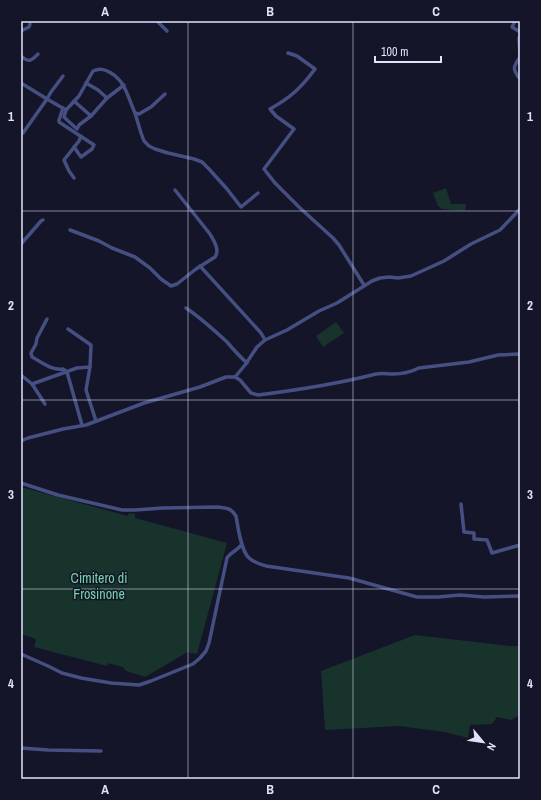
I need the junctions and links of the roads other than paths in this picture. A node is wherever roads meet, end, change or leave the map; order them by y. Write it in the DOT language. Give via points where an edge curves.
graph roads {
  1 [pos="157,21"];
  2 [pos="515,21"];
  3 [pos="30,24"];
  4 [pos="21,31"];
  5 [pos="167,31"];
  6 [pos="520,32"];
  7 [pos="520,36"];
  8 [pos="288,53"];
  9 [pos="38,54"];
  10 [pos="21,56"];
  11 [pos="520,56"];
  12 [pos="63,76"];
  13 [pos="520,79"];
  14 [pos="21,83"];
  15 [pos="86,83"];
  16 [pos="124,85"];
  17 [pos="165,94"];
  18 [pos="107,98"];
  19 [pos="47,99"];
  20 [pos="74,101"];
  21 [pos="64,109"];
  22 [pos="135,113"];
  23 [pos="91,116"];
  24 [pos="22,134"];
  25 [pos="81,136"];
  26 [pos="74,147"];
  27 [pos="74,178"];
  28 [pos="175,190"];
  29 [pos="258,193"];
  30 [pos="520,209"];
  31 [pos="43,220"];
  32 [pos="70,230"];
  33 [pos="21,244"];
  34 [pos="200,266"];
  35 [pos="364,285"];
  36 [pos="186,308"];
  37 [pos="47,319"];
  38 [pos="68,329"];
  39 [pos="265,340"];
  40 [pos="520,354"];
  41 [pos="246,363"];
  42 [pos="90,367"];
  43 [pos="67,372"];
  44 [pos="21,375"];
  45 [pos="235,377"];
  46 [pos="32,384"];
  47 [pos="45,404"];
  48 [pos="96,421"];
  49 [pos="82,426"];
  50 [pos="21,441"];
  51 [pos="21,483"];
  52 [pos="461,504"];
  53 [pos="242,544"];
  54 [pos="520,545"];
  55 [pos="235,551"];
  56 [pos="247,556"];
  57 [pos="520,596"];
  58 [pos="21,654"];
  59 [pos="21,748"];
  60 [pos="101,751"];
  1 -- 5 [label="street"];
  2 -- 6 [label="street" via="512,27"];
  3 -- 4 [label="street"];
  7 -- 11 [label="street"];
  8 -- 35 [label="street" via="297,56 315,69 293,94 270,109 294,129 264,169 300,208 333,238"];
  9 -- 10 [label="street" via="29,61"];
  11 -- 13 [label="street" via="514,69"];
  12 -- 19 [label="street"];
  14 -- 19 [label="street"];
  15 -- 16 [label="street" via="93,71 99,69 115,75"];
  15 -- 18 [label="street"];
  15 -- 20 [label="street"];
  16 -- 18 [label="street"];
  16 -- 22 [label="street"];
  17 -- 22 [label="street" via="151,107 139,114"];
  18 -- 23 [label="street"];
  19 -- 21 [label="street"];
  19 -- 24 [label="street"];
  20 -- 21 [label="street"];
  20 -- 23 [label="street"];
  21 -- 23 [label="street" via="64,117 77,128"];
  21 -- 25 [label="street" via="60,122"];
  22 -- 29 [label="street" via="144,141 149,146 202,162 241,207"];
  25 -- 26 [label="street"];
  25 -- 26 [label="street" via="94,145 92,149 82,157"];
  26 -- 27 [label="street" via="64,160"];
  28 -- 34 [label="street" via="214,240 217,254"];
  30 -- 35 [label="street" via="500,230 444,261 411,276 380,278"];
  31 -- 33 [label="street"];
  32 -- 34 [label="street" via="135,257 171,286"];
  34 -- 39 [label="street"];
  35 -- 39 [label="street" via="337,303"];
  36 -- 41 [label="street" via="207,324"];
  37 -- 43 [label="street" via="31,355 49,366"];
  38 -- 42 [label="street" via="91,345"];
  39 -- 41 [label="street"];
  40 -- 45 [label="street" via="498,355 397,374 382,373 305,389 258,395 251,393"];
  41 -- 45 [label="street"];
  42 -- 43 [label="street"];
  42 -- 48 [label="street" via="86,390"];
  43 -- 46 [label="street"];
  43 -- 49 [label="street"];
  44 -- 46 [label="street"];
  45 -- 48 [label="street" via="226,377 144,402"];
  46 -- 47 [label="street"];
  48 -- 49 [label="street"];
  49 -- 50 [label="street" via="49,432"];
  51 -- 53 [label="street" via="58,495 122,510 227,508 236,516"];
  52 -- 54 [label="street" via="464,532 474,533 474,539 487,540 492,553"];
  53 -- 55 [label="street"];
  53 -- 56 [label="street"];
  55 -- 56 [label="street"];
  55 -- 58 [label="street" via="227,558 206,652 193,664 139,685 68,675"];
  56 -- 57 [label="street" via="266,566 349,578 414,597"];
  59 -- 60 [label="street"];
}
